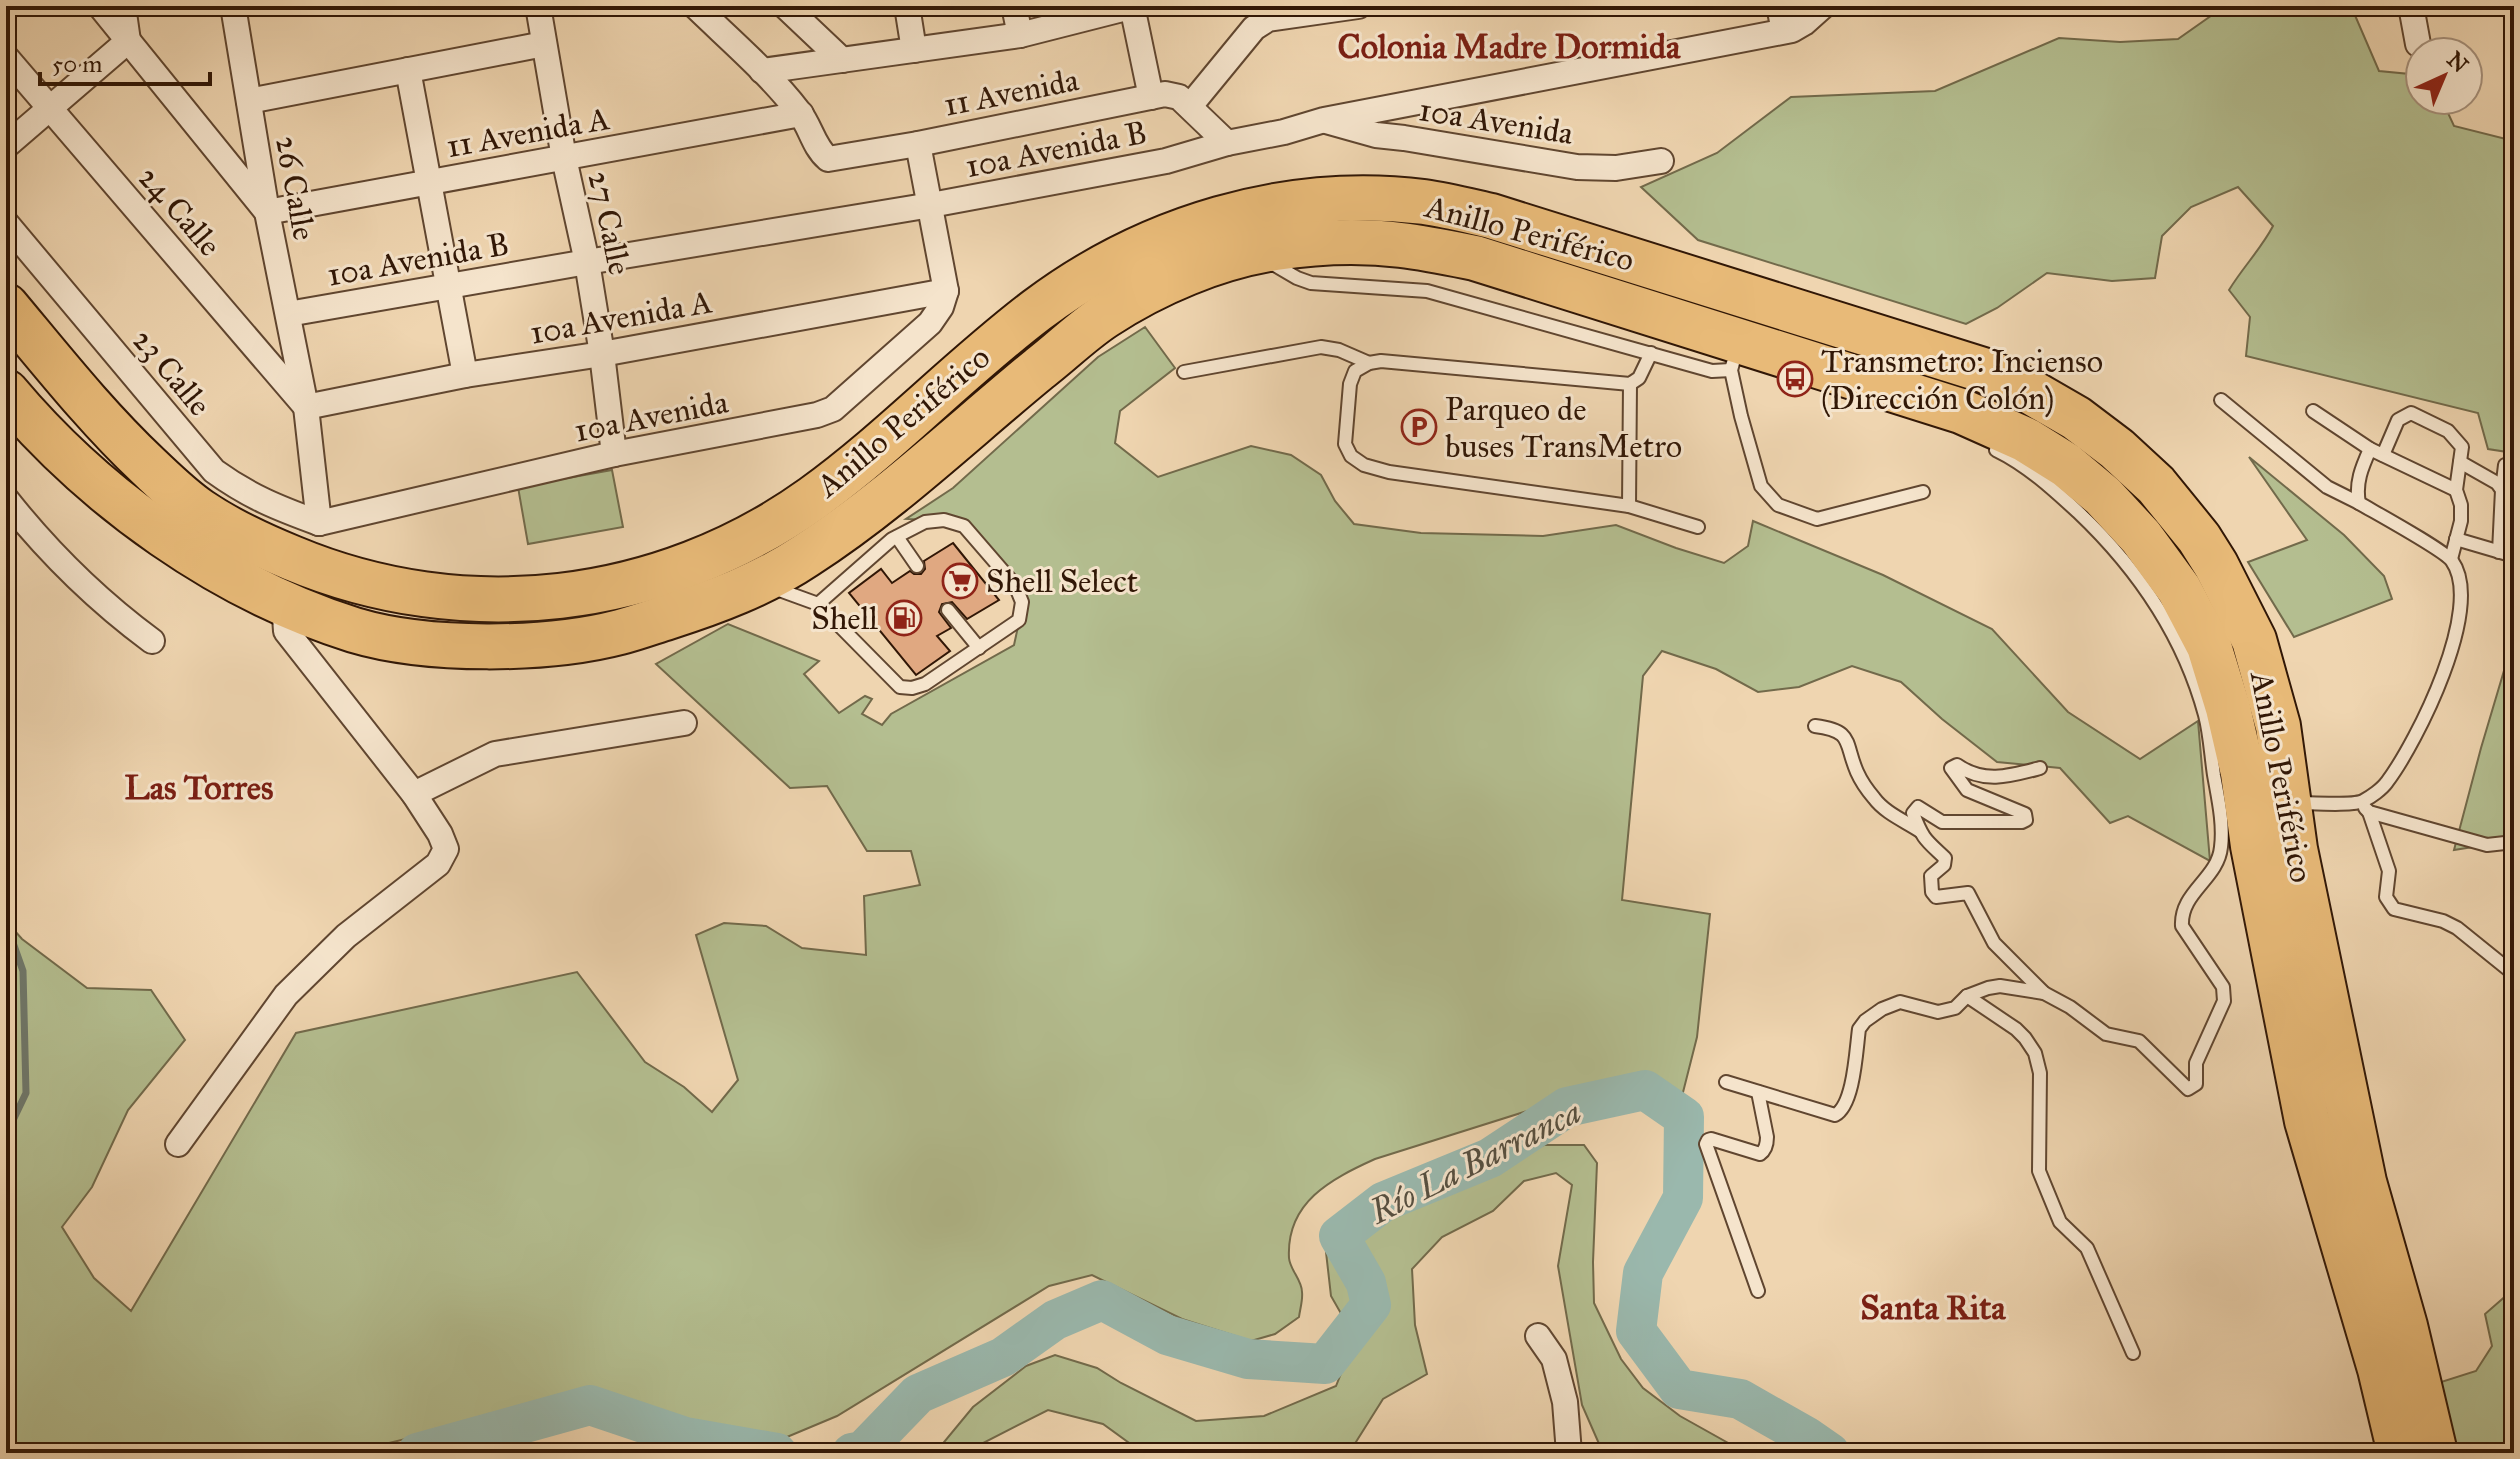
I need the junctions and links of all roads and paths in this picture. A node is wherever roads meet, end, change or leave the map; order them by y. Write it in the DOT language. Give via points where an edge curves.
graph roads {
  1 [pos="100,6"];
  2 [pos="123,6"];
  3 [pos="233,6"];
  4 [pos="538,6"];
  5 [pos="695,6"];
  6 [pos="785,6"];
  7 [pos="907,6"];
  8 [pos="1014,6"];
  9 [pos="1358,6"];
  10 [pos="1779,6"];
  11 [pos="1823,6"];
  12 [pos="2411,6"];
  13 [pos="1133,7"];
  14 [pos="1784,31"];
  15 [pos="1020,35"];
  16 [pos="2417,36"];
  17 [pos="128,41"];
  18 [pos="544,44"];
  19 [pos="914,50"];
  20 [pos="6,57"];
  21 [pos="842,60"];
  22 [pos="408,70"];
  23 [pos="762,71"];
  24 [pos="1151,97"];
  25 [pos="249,101"];
  26 [pos="1190,106"];
  27 [pos="50,109"];
  28 [pos="801,114"];
  29 [pos="1324,120"];
  30 [pos="1227,143"];
  31 [pos="918,144"];
  32 [pos="6,146"];
  33 [pos="564,158"];
  34 [pos="1661,161"];
  35 [pos="429,183"];
  36 [pos="931,205"];
  37 [pos="267,212"];
  38 [pos="6,223"];
  39 [pos="1255,253"];
  40 [pos="587,262"];
  41 [pos="448,286"];
  42 [pos="946,291"];
  43 [pos="6,306"];
  44 [pos="288,314"];
  45 [pos="1651,353"];
  46 [pos="602,354"];
  47 [pos="1735,355"];
  48 [pos="1369,363"];
  49 [pos="1184,372"];
  50 [pos="465,375"];
  51 [pos="1630,384"];
  52 [pos="6,392"];
  53 [pos="2221,400"];
  54 [pos="306,407"];
  55 [pos="2313,411"];
  56 [pos="1988,446"];
  57 [pos="2370,449"];
  58 [pos="614,454"];
  59 [pos="2383,455"];
  60 [pos="2460,462"];
  61 [pos="2505,465"];
  62 [pos="2456,490"];
  63 [pos="2502,490"];
  64 [pos="1923,492"];
  65 [pos="6,499"];
  66 [pos="2359,503"];
  67 [pos="1629,506"];
  68 [pos="891,522"];
  69 [pos="319,523"];
  70 [pos="1698,527"];
  71 [pos="2456,539"];
  72 [pos="2499,552"];
  73 [pos="2514,556"];
  74 [pos="2451,559"];
  75 [pos="917,566"];
  76 [pos="758,582"];
  77 [pos="284,602"];
  78 [pos="818,604"];
  79 [pos="948,610"];
  80 [pos="152,641"];
  81 [pos="979,648"];
  82 [pos="684,723"];
  83 [pos="1815,726"];
  84 [pos="2040,768"];
  85 [pos="414,794"];
  86 [pos="2289,803"];
  87 [pos="2365,807"];
  88 [pos="1920,831"];
  89 [pos="2514,842"];
  90 [pos="2274,848"];
  91 [pos="2514,974"];
  92 [pos="2044,993"];
  93 [pos="1967,996"];
  94 [pos="1726,1082"];
  95 [pos="1758,1092"];
  96 [pos="2514,1123"];
  97 [pos="178,1144"];
  98 [pos="2514,1156"];
  99 [pos="1758,1291"];
  100 [pos="1538,1336"];
  101 [pos="2133,1353"];
  102 [pos="1569,1453"];
  103 [pos="2400,1453"];
  104 [pos="2435,1453"];
  1 -- 17 [label="street"];
  2 -- 17 [label="street"];
  3 -- 25 [label="street, 26 Calle"];
  4 -- 18 [label="street, 27 Calle"];
  5 -- 23 [label="street"];
  6 -- 21 [label="street"];
  7 -- 19 [label="street"];
  8 -- 15 [label="street"];
  9 -- 26 [label="street" via="1268,19 1254,28"];
  10 -- 14 [label="street"];
  11 -- 14 [label="street, 10a Avenida B" via="1804,23"];
  12 -- 16 [label="street"];
  13 -- 15 [label="street"];
  13 -- 24 [label="street"];
  14 -- 29 [label="street, 10a Avenida B"];
  15 -- 19 [label="street"];
  17 -- 27 [label="street"];
  17 -- 37 [label="street"];
  18 -- 22 [label="street"];
  18 -- 33 [label="street, 27 Calle"];
  19 -- 21 [label="street"];
  20 -- 27 [label="street, 24 Calle"];
  21 -- 23 [label="street"];
  22 -- 25 [label="street"];
  22 -- 35 [label="street"];
  23 -- 28 [label="street"];
  24 -- 26 [label="street, 11 Avenida" via="1179,97"];
  24 -- 31 [label="street, 11 Avenida"];
  25 -- 37 [label="street, 26 Calle"];
  26 -- 30 [label="street"];
  27 -- 32 [label="street"];
  27 -- 54 [label="street, 24 Calle"];
  28 -- 31 [label="street, 11 Avenida" via="828,159"];
  28 -- 33 [label="street, 11 Avenida A"];
  29 -- 30 [label="street, 10a Avenida B"];
  29 -- 34 [label="street, 10a Avenida" via="1376,135 1577,167"];
  30 -- 36 [label="street, 10a Avenida B" via="1166,161"];
  31 -- 36 [label="street"];
  33 -- 35 [label="street, 11 Avenida A"];
  33 -- 40 [label="street, 27 Calle"];
  35 -- 37 [label="street, 11 Avenida A"];
  35 -- 41 [label="street"];
  36 -- 40 [label="street, 10a Avenida B"];
  36 -- 42 [label="street"];
  37 -- 44 [label="street, 26 Calle"];
  38 -- 69 [label="street, 23 Calle" via="214,471 271,506"];
  39 -- 45 [label="lane" via="1311,283 1427,291"];
  39 -- 47 [label="highway, Anillo Periférico" via="1328,243 1398,244 1475,258"];
  39 -- 68 [label="highway, Anillo Periférico" via="1168,282 1103,317"];
  40 -- 41 [label="street, 10a Avenida B"];
  40 -- 46 [label="street, 27 Calle"];
  41 -- 44 [label="street, 10a Avenida B"];
  41 -- 50 [label="street"];
  42 -- 46 [label="street, 10a Avenida A"];
  42 -- 58 [label="street, 10a Avenida" via="930,323 833,409"];
  43 -- 86 [label="highway, Anillo Periférico" via="118,438 177,493 235,531 320,570 387,588 501,600 534,598 599,591 653,577 731,547 781,520 843,475 1036,311 1136,248 1212,220 1283,205 1366,199 1424,202 1491,216 1986,371 2097,433 2156,485 2199,538 2233,594 2268,683"];
  44 -- 54 [label="street, 26 Calle"];
  45 -- 47 [label="lane" via="1712,371"];
  45 -- 51 [label="lane" via="1639,378"];
  46 -- 50 [label="street, 10a Avenida A"];
  46 -- 58 [label="street, 27 Calle"];
  47 -- 64 [label="lane" via="1741,416 1761,486 1778,505 1817,519"];
  47 -- 90 [label="highway, Anillo Periférico" via="1961,411 2026,440 2103,496 2179,589 2209,646 2240,760"];
  48 -- 49 [label="lane" via="1321,347"];
  48 -- 51 [label="lane"];
  48 -- 67 [label="lane" via="1355,371 1350,384 1345,444 1364,465"];
  50 -- 54 [label="street, 10a Avenida A"];
  51 -- 67 [label="lane"];
  52 -- 77 [label="highway, Anillo Periférico" via="94,482 174,544"];
  53 -- 66 [label="lane" via="2327,487"];
  54 -- 69 [label="street, 26 Calle"];
  55 -- 57 [label="lane"];
  56 -- 92 [label="lane" via="2014,459 2108,540 2173,631 2206,718 2221,823 2217,862 2189,897 2182,918 2189,938 2223,987 2224,1001 2196,1063 2196,1084 2188,1089 2139,1041 2106,1034"];
  57 -- 59 [label="lane"];
  57 -- 66 [label="lane" via="2360,473"];
  58 -- 69 [label="street, 10a Avenida"];
  59 -- 60 [label="lane" via="2398,420 2411,413 2456,438 2462,447"];
  59 -- 62 [label="lane"];
  60 -- 62 [label="lane"];
  60 -- 63 [label="lane"];
  61 -- 63 [label="lane"];
  62 -- 71 [label="lane" via="2461,521"];
  63 -- 72 [label="lane"];
  65 -- 80 [label="street" via="74,574"];
  66 -- 74 [label="lane"];
  67 -- 70 [label="lane"];
  68 -- 75 [label="lane"];
  68 -- 76 [label="highway, Anillo Periférico"];
  68 -- 78 [label="lane"];
  68 -- 81 [label="lane" via="944,520 964,526 1015,585 1022,602 1019,620"];
  71 -- 72 [label="lane"];
  71 -- 74 [label="lane"];
  72 -- 73 [label="lane"];
  74 -- 87 [label="lane" via="2461,584 2462,607 2440,680 2427,716 2386,785"];
  76 -- 77 [label="highway, Anillo Periférico" via="618,633 531,645 433,645 356,630"];
  76 -- 78 [label="lane"];
  77 -- 85 [label="street" via="286,631"];
  78 -- 81 [label="lane" via="900,687 925,684"];
  79 -- 81 [label="lane"];
  82 -- 85 [label="street" via="495,754"];
  83 -- 88 [label="lane" via="1844,735 1875,801"];
  84 -- 88 [label="lane" via="1993,778 1953,765 1967,790 2025,814 2026,820 1942,822 1918,807 1913,813"];
  85 -- 97 [label="street" via="446,849 438,864 346,936 286,995"];
  86 -- 87 [label="lane"];
  86 -- 90 [label="highway, Anillo Periférico"];
  87 -- 89 [label="lane" via="2487,845"];
  87 -- 91 [label="lane" via="2389,871 2386,897 2394,909 2457,928"];
  88 -- 92 [label="lane" via="1945,858 1931,876 1932,892 1936,897 1968,893 1994,943"];
  90 -- 103 [label="highway, Anillo Periférico" via="2307,1121"];
  90 -- 104 [label="highway, Anillo Periférico"];
  92 -- 93 [label="lane" via="2000,986"];
  93 -- 95 [label="lane" via="1955,1008 1938,1012 1900,1002 1865,1021 1859,1029 1848,1099 1839,1113 1830,1115"];
  93 -- 101 [label="lane" via="2016,1029 2035,1053 2040,1073 2039,1171 2060,1222 2087,1248"];
  94 -- 95 [label="lane"];
  95 -- 99 [label="lane" via="1767,1137 1763,1152 1711,1139 1706,1144"];
  96 -- 98 [label="lane"];
  100 -- 102 [label="street" via="1554,1359 1565,1402"];
}
